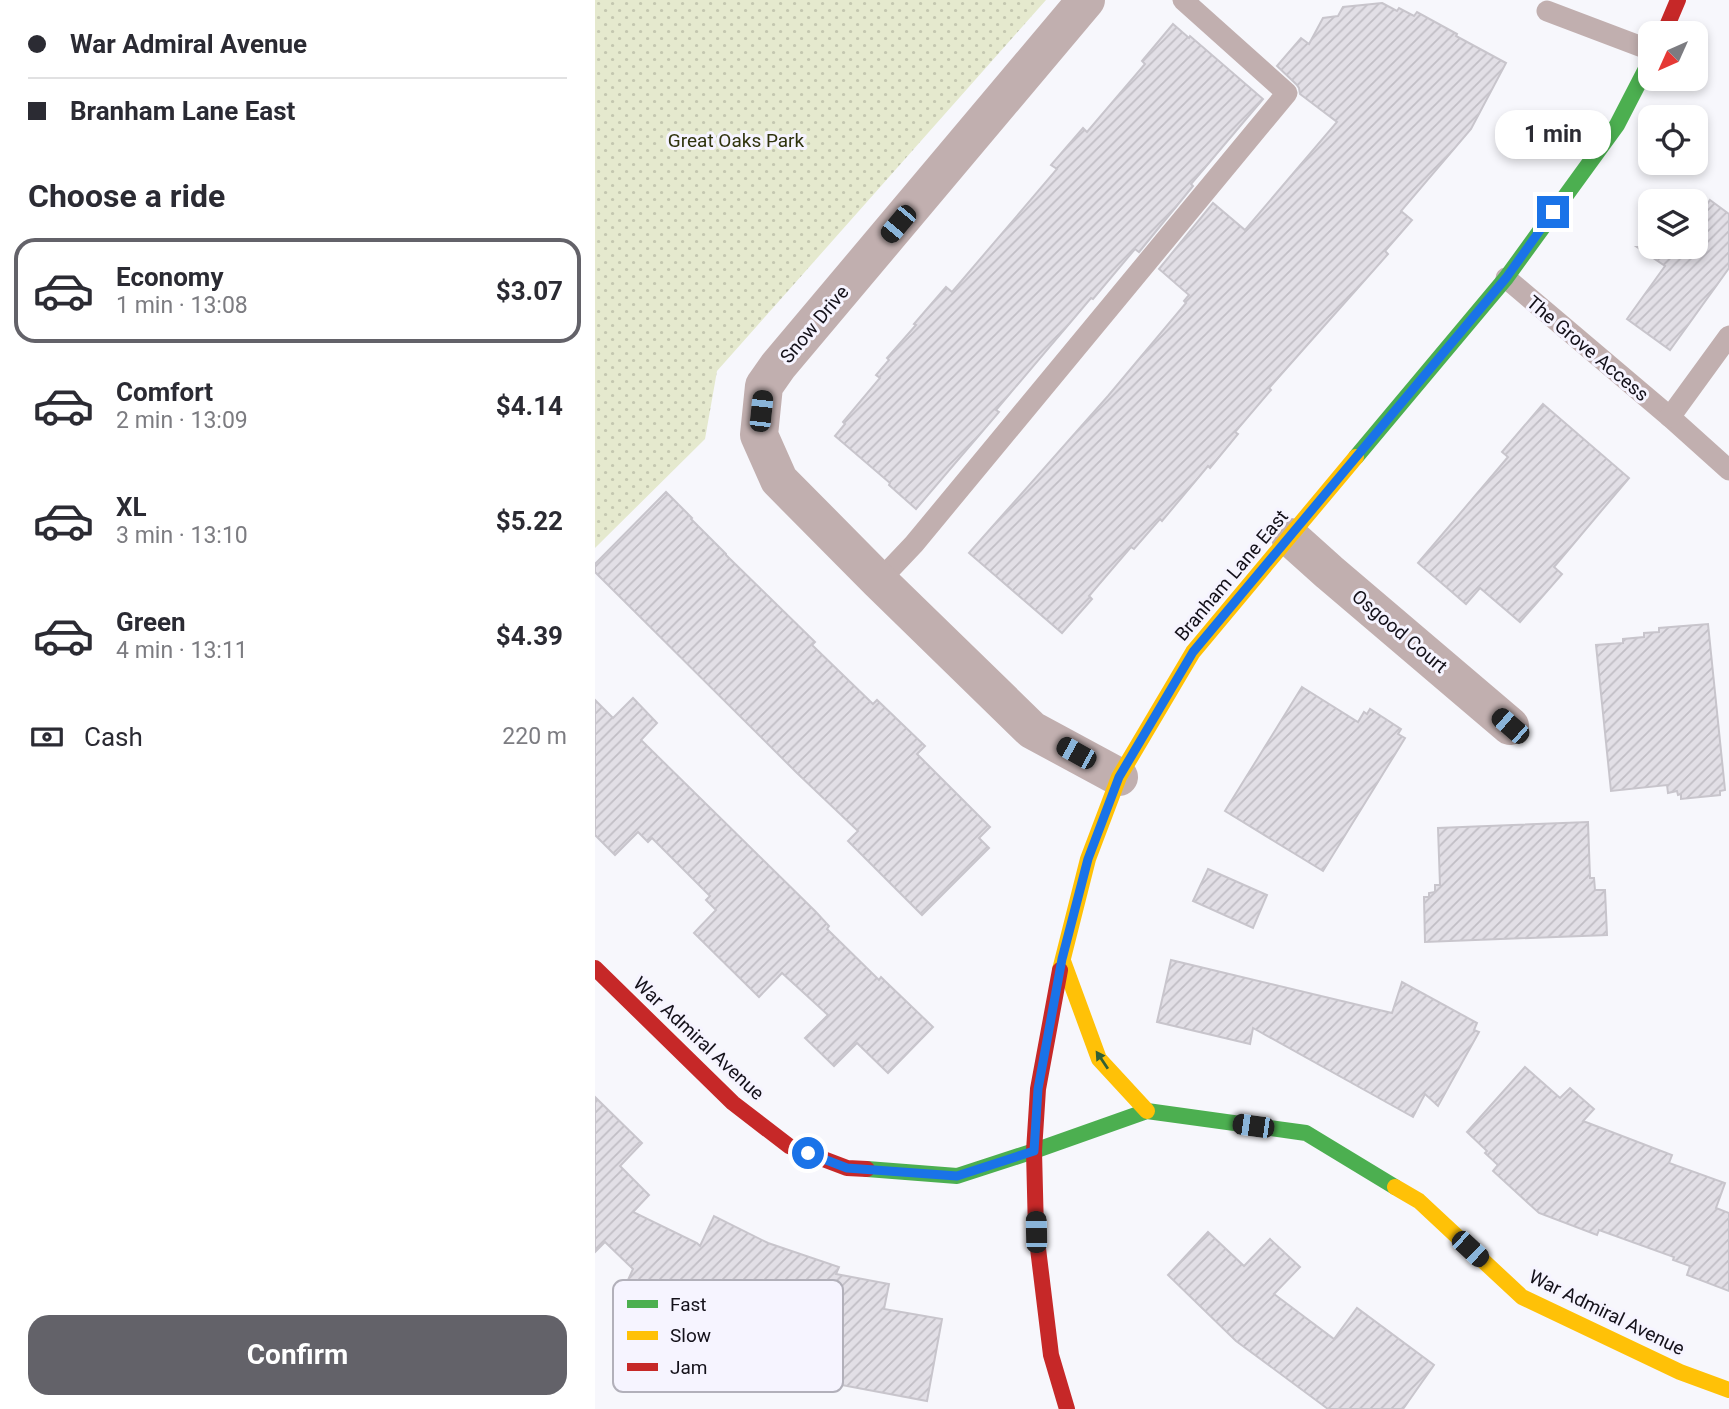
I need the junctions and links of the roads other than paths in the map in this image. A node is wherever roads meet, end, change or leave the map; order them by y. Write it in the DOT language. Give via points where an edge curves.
graph roads {
  1 [pos="1086,0"];
  2 [pos="1183,0"];
  3 [pos="1678,0"];
  4 [pos="1547,11"];
  5 [pos="1669,21"];
  6 [pos="1638,45"];
  7 [pos="1638,84"];
  8 [pos="1506,278"];
  9 [pos="1729,336"];
  10 [pos="1670,417"];
  11 [pos="1729,470"];
  12 [pos="1290,537"];
  13 [pos="879,581"];
  14 [pos="1510,726"];
  15 [pos="1119,777"];
  16 [pos="1062,959"];
  17 [pos="595,968"];
  18 [pos="1147,1111"];
  19 [pos="1034,1151"];
  20 [pos="1729,1390"];
  21 [pos="1067,1409"];
  1 -- 13 [label="street, Snow Drive" via="764,386 759,435 779,480"];
  2 -- 13 [label="lane" via="1287,93"];
  3 -- 5 [label="street"];
  4 -- 6 [label="lane"];
  7 -- 8 [label="street, Branham Lane East" via="1617,125"];
  8 -- 10 [label="lane, The Grove Access"];
  8 -- 12 [label="street, Branham Lane East"];
  9 -- 10 [label="lane"];
  10 -- 11 [label="lane, The Grove Access"];
  12 -- 14 [label="street, Osgood Court"];
  12 -- 15 [label="street, Branham Lane East" via="1193,652"];
  13 -- 15 [label="street, Snow Drive" via="1032,730"];
  15 -- 16 [label="street, Branham Lane East" via="1088,859"];
  18 -- 16 [label="street, one-way" via="1099,1059"];
  16 -- 19 [label="street, Branham Lane East" via="1038,1089"];
  17 -- 19 [label="street, War Admiral Avenue" via="733,1103 789,1146 847,1168 957,1176"];
  18 -- 19 [label="street, War Admiral Avenue"];
  18 -- 20 [label="street, War Admiral Avenue" via="1306,1133 1419,1201 1522,1297 1680,1372"];
  19 -- 21 [label="street, Branham Lane East" via="1036,1232 1051,1355"];
}
